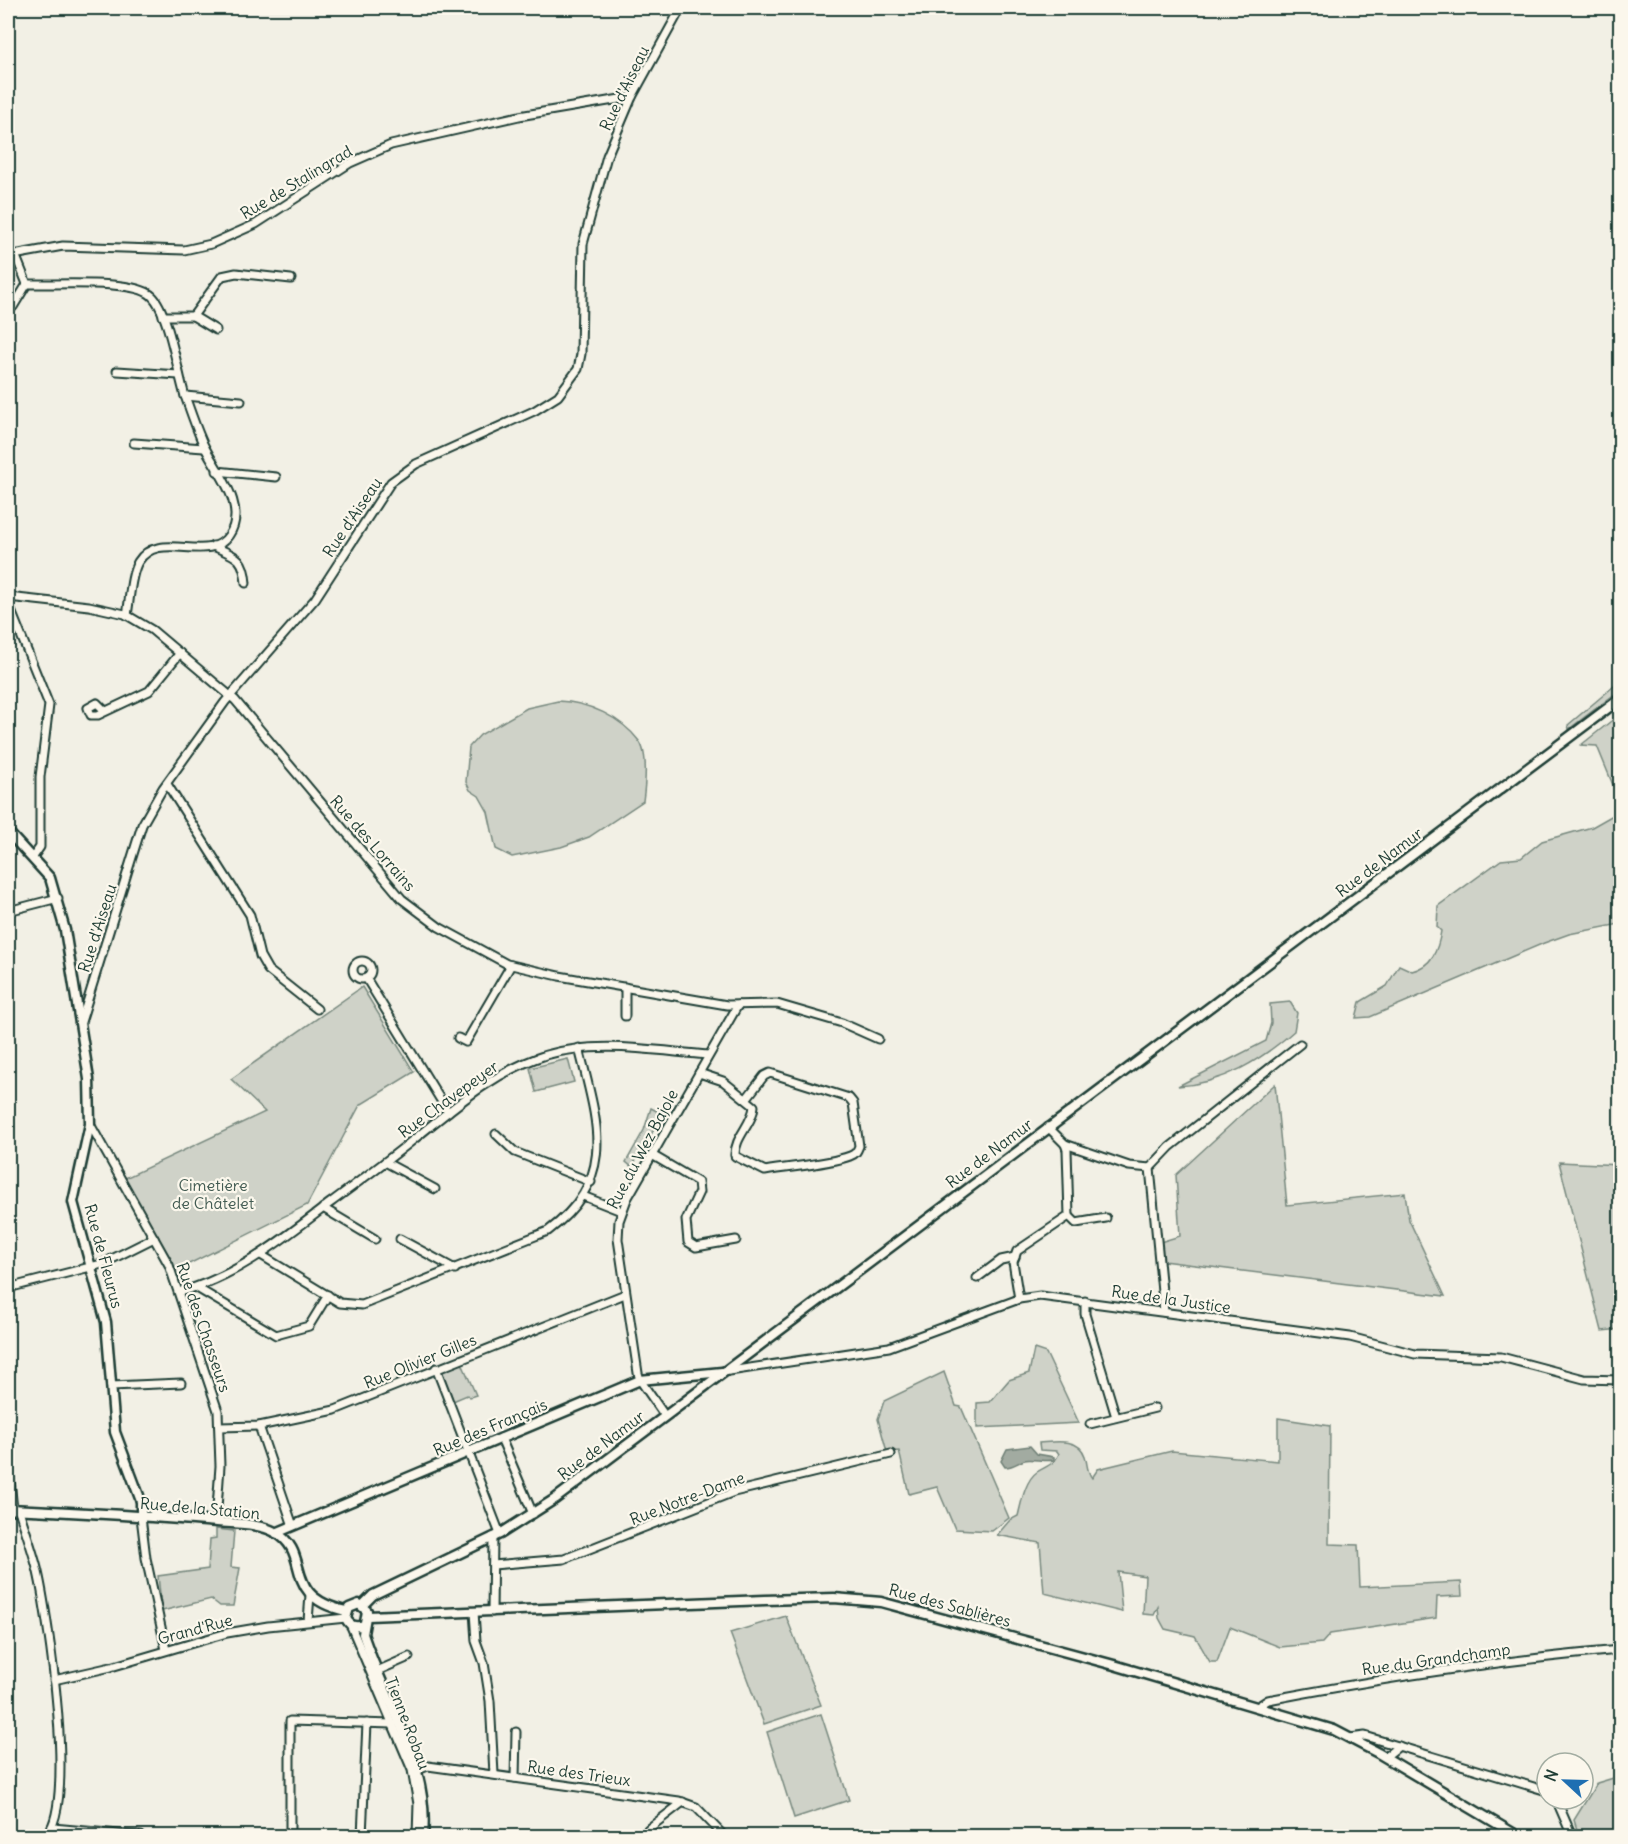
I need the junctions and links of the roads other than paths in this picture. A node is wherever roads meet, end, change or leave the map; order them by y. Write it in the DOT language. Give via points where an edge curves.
graph roads {
  1 [pos="681,8"];
  2 [pos="632,97"];
  3 [pos="11,255"];
  4 [pos="291,279"];
  5 [pos="27,284"];
  6 [pos="8,307"];
  7 [pos="163,316"];
  8 [pos="193,316"];
  9 [pos="216,330"];
  10 [pos="117,371"];
  11 [pos="179,375"];
  12 [pos="185,396"];
  13 [pos="241,401"];
  14 [pos="134,442"];
  15 [pos="204,448"];
  16 [pos="217,471"];
  17 [pos="276,477"];
  18 [pos="213,546"];
  19 [pos="246,583"];
  20 [pos="8,597"];
  21 [pos="8,603"];
  22 [pos="126,615"];
  23 [pos="180,653"];
  24 [pos="231,695"];
  25 [pos="1620,699"];
  26 [pos="105,711"];
  27 [pos="167,784"];
  28 [pos="8,832"];
  29 [pos="33,857"];
  30 [pos="58,898"];
  31 [pos="8,911"];
  32 [pos="511,964"];
  33 [pos="366,978"];
  34 [pos="625,987"];
  35 [pos="738,1005"];
  36 [pos="317,1009"];
  37 [pos="625,1016"];
  38 [pos="81,1025"];
  39 [pos="458,1038"];
  40 [pos="878,1039"];
  41 [pos="1300,1044"];
  42 [pos="579,1048"];
  43 [pos="708,1055"];
  44 [pos="699,1073"];
  45 [pos="747,1098"];
  46 [pos="448,1112"];
  47 [pos="90,1124"];
  48 [pos="1048,1128"];
  49 [pos="496,1134"];
  50 [pos="1065,1144"];
  51 [pos="652,1155"];
  52 [pos="385,1162"];
  53 [pos="1150,1168"];
  54 [pos="591,1182"];
  55 [pos="435,1189"];
  56 [pos="584,1196"];
  57 [pos="323,1208"];
  58 [pos="621,1211"];
  59 [pos="1070,1216"];
  60 [pos="1106,1218"];
  61 [pos="154,1238"];
  62 [pos="375,1239"];
  63 [pos="400,1239"];
  64 [pos="736,1240"];
  65 [pos="261,1255"];
  66 [pos="1015,1257"];
  67 [pos="92,1267"];
  68 [pos="455,1269"];
  69 [pos="977,1278"];
  70 [pos="8,1288"];
  71 [pos="197,1288"];
  72 [pos="179,1292"];
  73 [pos="625,1294"];
  74 [pos="328,1296"];
  75 [pos="1019,1299"];
  76 [pos="1085,1301"];
  77 [pos="1164,1312"];
  78 [pos="436,1368"];
  79 [pos="722,1372"];
  80 [pos="640,1380"];
  81 [pos="1620,1380"];
  82 [pos="181,1383"];
  83 [pos="111,1386"];
  84 [pos="1155,1408"];
  85 [pos="665,1416"];
  86 [pos="1116,1417"];
  87 [pos="1090,1424"];
  88 [pos="259,1426"];
  89 [pos="219,1427"];
  90 [pos="501,1438"];
  91 [pos="469,1452"];
  92 [pos="891,1454"];
  93 [pos="8,1459"];
  94 [pos="141,1501"];
  95 [pos="13,1510"];
  96 [pos="533,1514"];
  97 [pos="163,1517"];
  98 [pos="142,1519"];
  99 [pos="216,1522"];
  100 [pos="293,1526"];
  101 [pos="276,1533"];
  102 [pos="496,1535"];
  103 [pos="493,1565"];
  104 [pos="310,1595"];
  105 [pos="362,1606"];
  106 [pos="474,1612"];
  107 [pos="492,1612"];
  108 [pos="347,1618"];
  109 [pos="366,1620"];
  110 [pos="308,1621"];
  111 [pos="166,1650"];
  112 [pos="1620,1650"];
  113 [pos="409,1657"];
  114 [pos="377,1671"];
  115 [pos="54,1680"];
  116 [pos="1257,1707"];
  117 [pos="367,1723"];
  118 [pos="393,1724"];
  119 [pos="516,1732"];
  120 [pos="1350,1738"];
  121 [pos="1383,1741"];
  122 [pos="1399,1746"];
  123 [pos="1376,1751"];
  124 [pos="1385,1757"];
  125 [pos="418,1770"];
  126 [pos="494,1774"];
  127 [pos="516,1778"];
  128 [pos="1535,1787"];
  129 [pos="683,1802"];
  130 [pos="1561,1811"];
  131 [pos="53,1828"];
  132 [pos="648,1829"];
  133 [pos="44,1836"];
  134 [pos="141,1836"];
  135 [pos="290,1836"];
  136 [pos="363,1836"];
  137 [pos="417,1836"];
  138 [pos="423,1836"];
  139 [pos="724,1836"];
  140 [pos="1518,1836"];
  141 [pos="1572,1836"];
  1 -- 2 [label="street, Rue d'Aiseau"];
  2 -- 3 [label="street, Rue de Stalingrad" via="519,116 391,145 350,163 256,224 211,244 184,250 63,246"];
  2 -- 24 [label="street, Rue d'Aiseau" via="607,156 583,244 578,369 558,396 534,411 416,464 391,482 315,599"];
  3 -- 5 [label="street"];
  4 -- 8 [label="street" via="236,273 222,276"];
  5 -- 6 [label="street" via="13,307"];
  5 -- 7 [label="street" via="133,286 153,297"];
  7 -- 8 [label="street"];
  7 -- 11 [label="street"];
  8 -- 9 [label="street"];
  10 -- 11 [label="street"];
  11 -- 12 [label="street"];
  12 -- 13 [label="street"];
  12 -- 15 [label="street"];
  14 -- 15 [label="street"];
  15 -- 16 [label="street"];
  16 -- 17 [label="street"];
  16 -- 18 [label="street" via="234,504 235,519 229,535"];
  18 -- 19 [label="street" via="239,558 245,565"];
  18 -- 22 [label="street" via="154,548 139,561"];
  20 -- 22 [label="street, Rue des Lorrains" via="89,606"];
  21 -- 29 [label="street" via="49,705 40,777 40,847"];
  22 -- 23 [label="street, Rue des Lorrains"];
  23 -- 24 [label="street, Rue des Lorrains"];
  23 -- 26 [label="street" via="149,691"];
  24 -- 27 [label="street, Rue d'Aiseau"];
  24 -- 32 [label="street, Rue des Lorrains" via="402,899 439,927"];
  25 -- 48 [label="main road, Rue de Namur"];
  27 -- 36 [label="street" via="250,915 260,956 268,969"];
  27 -- 38 [label="street, Rue d'Aiseau" via="142,825"];
  28 -- 29 [label="main road, Rue de Fleurus"];
  29 -- 30 [label="main road, Rue de Fleurus" via="50,878"];
  30 -- 31 [label="street"];
  30 -- 38 [label="main road, Rue de Fleurus"];
  32 -- 34 [label="street, Rue des Lorrains"];
  32 -- 39 [label="street" via="466,1042"];
  33 -- 46 [label="street"];
  34 -- 35 [label="street, Rue des Lorrains"];
  34 -- 37 [label="street"];
  35 -- 40 [label="street, Rue des Lorrains" via="777,1004"];
  35 -- 43 [label="street, Rue du Wez Bajole"];
  38 -- 47 [label="main road, Rue de Fleurus" via="89,1079"];
  41 -- 53 [label="street"];
  42 -- 43 [label="street, Rue Chavepeyer"];
  42 -- 46 [label="street, Rue Chavepeyer" via="516,1067"];
  42 -- 54 [label="street" via="598,1134"];
  43 -- 44 [label="street, Rue du Wez Bajole"];
  44 -- 45 [label="street" via="723,1081"];
  44 -- 51 [label="street, Rue du Wez Bajole"];
  45 -- 45 [label="street" via="754,1113 735,1148 735,1156 757,1169 765,1171 852,1156 857,1151 853,1103 849,1098 770,1073"];
  46 -- 52 [label="street, Rue Chavepeyer"];
  47 -- 61 [label="street, Rue des Chasseurs"];
  47 -- 67 [label="main road, Rue de Fleurus" via="74,1202"];
  48 -- 50 [label="street"];
  48 -- 79 [label="main road, Rue de Namur"];
  49 -- 54 [label="street" via="515,1152"];
  50 -- 53 [label="street" via="1129,1166"];
  50 -- 59 [label="street"];
  51 -- 58 [label="street, Rue du Wez Bajole"];
  51 -- 64 [label="street" via="698,1182 699,1192 686,1220 688,1242 696,1247"];
  52 -- 55 [label="street"];
  52 -- 57 [label="street, Rue Chavepeyer"];
  53 -- 77 [label="street"];
  54 -- 56 [label="street"];
  56 -- 58 [label="street"];
  56 -- 68 [label="street" via="548,1231"];
  57 -- 62 [label="street"];
  57 -- 65 [label="street, Rue Chavepeyer"];
  58 -- 73 [label="street, Rue du Wez Bajole" via="618,1239"];
  59 -- 60 [label="street" via="1076,1223"];
  59 -- 66 [label="street" via="1017,1251"];
  61 -- 67 [label="street"];
  61 -- 72 [label="street, Rue des Chasseurs"];
  63 -- 68 [label="street"];
  65 -- 71 [label="street, Rue Chavepeyer"];
  65 -- 74 [label="street"];
  66 -- 69 [label="street" via="1001,1260"];
  66 -- 75 [label="street" via="1012,1262"];
  67 -- 70 [label="street"];
  67 -- 83 [label="main road, Rue de Fleurus" via="106,1322"];
  68 -- 74 [label="street" via="370,1303 349,1305"];
  71 -- 72 [label="street, Rue Chavepeyer"];
  71 -- 74 [label="street" via="276,1335 309,1326"];
  72 -- 89 [label="street, Rue des Chasseurs" via="218,1411"];
  73 -- 78 [label="street, Rue Olivier Gilles"];
  73 -- 80 [label="street, Rue du Wez Bajole"];
  75 -- 76 [label="street, Rue de la Justice" via="1040,1296"];
  75 -- 79 [label="street, Rue de la Justice" via="889,1347"];
  76 -- 77 [label="street, Rue de la Justice"];
  76 -- 86 [label="street" via="1085,1314"];
  77 -- 81 [label="street, Rue de la Justice" via="1350,1337 1415,1354 1501,1357 1584,1379"];
  78 -- 88 [label="street, Rue Olivier Gilles" via="335,1410"];
  78 -- 91 [label="street"];
  79 -- 80 [label="main road, Rue des Français"];
  79 -- 85 [label="main road, Rue de Namur"];
  80 -- 85 [label="street, Rue du Wez Bajole"];
  80 -- 90 [label="main road, Rue des Français"];
  82 -- 83 [label="street"];
  83 -- 94 [label="main road, Rue de Fleurus" via="115,1432"];
  84 -- 86 [label="street"];
  85 -- 96 [label="main road, Rue de Namur"];
  86 -- 87 [label="street"];
  88 -- 89 [label="street, Rue Olivier Gilles"];
  88 -- 100 [label="street"];
  89 -- 99 [label="street, Rue des Chasseurs"];
  90 -- 91 [label="main road, Rue des Français"];
  90 -- 96 [label="street"];
  91 -- 100 [label="main road, Rue des Français"];
  91 -- 102 [label="street"];
  92 -- 103 [label="street, Rue Notre-Dame" via="734,1492 564,1559"];
  93 -- 95 [label="street"];
  94 -- 97 [label="main road"];
  94 -- 98 [label="main road, Rue de Fleurus"];
  95 -- 98 [label="main road, Rue de la Station"];
  95 -- 115 [label="street" via="38,1572"];
  96 -- 102 [label="main road, Rue de Namur"];
  97 -- 98 [label="main road, Rue de la Station"];
  97 -- 99 [label="main road, Rue de la Station"];
  98 -- 111 [label="street" via="146,1558"];
  99 -- 101 [label="main road, Rue de la Station" via="254,1525"];
  100 -- 101 [label="main road, Rue des Français"];
  101 -- 104 [label="main road, Rue de la Station" via="290,1549"];
  102 -- 103 [label="street"];
  102 -- 105 [label="main road, Rue de Namur" via="373,1595"];
  103 -- 107 [label="street"];
  104 -- 108 [label="main road"];
  104 -- 110 [label="street"];
  105 -- 108 [label="main road, Rue de Namur" via="355,1604"];
  105 -- 109 [label="main road, Tienne Robau"];
  106 -- 107 [label="main road, Rue des Sablières"];
  106 -- 109 [label="main road, Rue des Sablières"];
  106 -- 126 [label="street" via="476,1641 490,1701"];
  107 -- 116 [label="main road, Rue des Sablières" via="800,1599 881,1602"];
  108 -- 109 [label="main road, Rue des Sablières" via="357,1627"];
  108 -- 110 [label="street, Grand'Rue"];
  108 -- 118 [label="street, Tienne Robau"];
  109 -- 114 [label="main road, Tienne Robau" via="363,1634"];
  110 -- 111 [label="street, Grand'Rue" via="226,1633"];
  111 -- 115 [label="street, Grand'Rue"];
  112 -- 116 [label="street, Rue du Grandchamp" via="1360,1683 1268,1700"];
  113 -- 114 [label="street"];
  114 -- 125 [label="main road, Tienne Robau"];
  115 -- 131 [label="street" via="61,1776"];
  116 -- 120 [label="main road, Rue des Sablières"];
  117 -- 118 [label="street"];
  117 -- 135 [label="street" via="290,1721"];
  117 -- 136 [label="street"];
  118 -- 137 [label="street, Tienne Robau" via="415,1784"];
  119 -- 127 [label="street"];
  120 -- 121 [label="street, Rue des Sablières" via="1365,1736"];
  120 -- 123 [label="main road, Rue des Sablières"];
  121 -- 122 [label="street, Rue des Sablières"];
  121 -- 123 [label="street"];
  122 -- 124 [label="street"];
  122 -- 128 [label="street, Rue des Sablières"];
  123 -- 124 [label="main road, Rue des Sablières"];
  124 -- 140 [label="main road, Rue des Sablières"];
  125 -- 126 [label="street, Rue des Trieux" via="428,1766"];
  125 -- 138 [label="main road, Tienne Robau"];
  126 -- 127 [label="street, Rue des Trieux"];
  127 -- 129 [label="street, Rue des Trieux"];
  129 -- 132 [label="street"];
  129 -- 139 [label="street, Rue des Trieux" via="696,1807"];
  130 -- 141 [label="street"];
  131 -- 133 [label="street"];
  131 -- 134 [label="street"];
}
